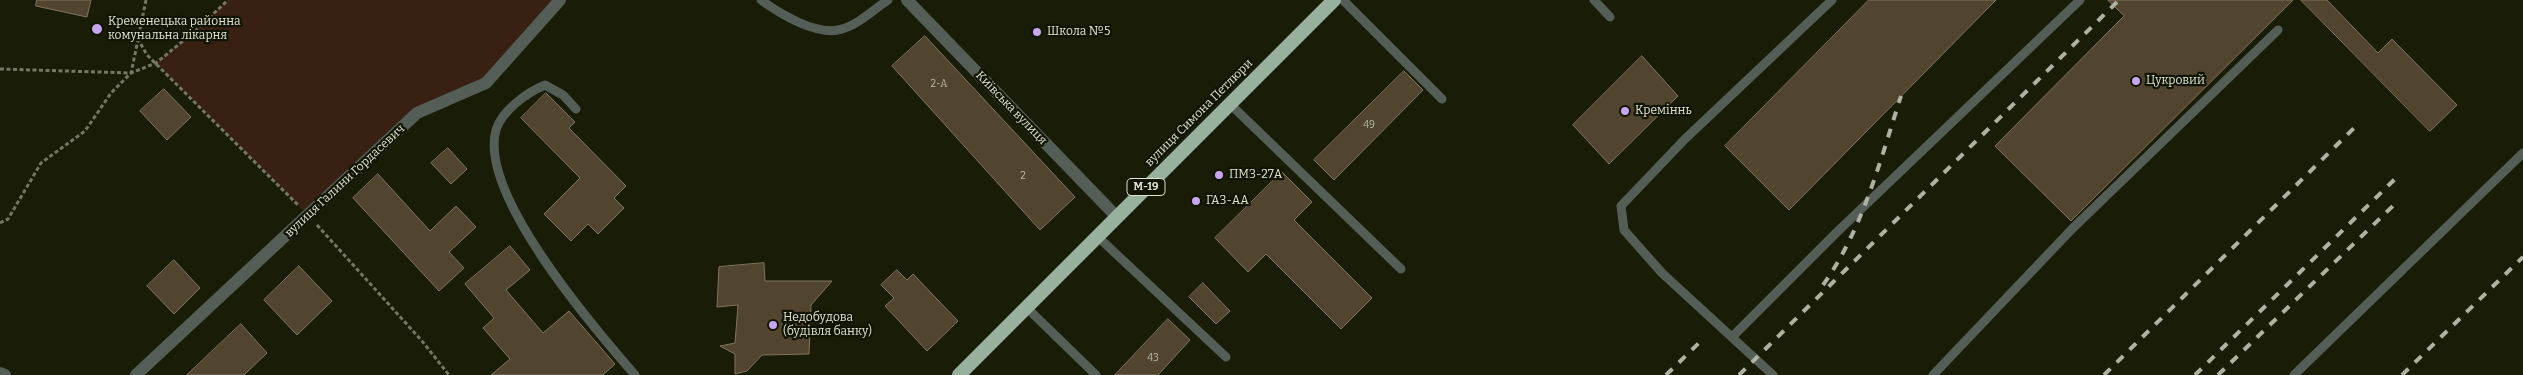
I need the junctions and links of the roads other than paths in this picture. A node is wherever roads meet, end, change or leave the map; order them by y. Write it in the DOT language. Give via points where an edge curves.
graph roads {
  1 [pos="560,0"];
  2 [pos="761,0"];
  3 [pos="888,0"];
  4 [pos="907,0"];
  5 [pos="1334,0"];
  6 [pos="1343,0"];
  7 [pos="1594,0"];
  8 [pos="1832,0"];
  9 [pos="2080,0"];
  10 [pos="1610,17"];
  11 [pos="2278,30"];
  12 [pos="1442,99"];
  13 [pos="1230,104"];
  14 [pos="576,109"];
  15 [pos="2523,153"];
  16 [pos="1116,216"];
  17 [pos="1097,236"];
  18 [pos="1401,270"];
  19 [pos="1027,308"];
  20 [pos="1733,336"];
  21 [pos="1226,357"];
  22 [pos="0,373"];
  23 [pos="5,375"];
  24 [pos="136,375"];
  25 [pos="635,375"];
  26 [pos="959,375"];
  27 [pos="1096,375"];
  28 [pos="1773,375"];
  29 [pos="1933,375"];
  30 [pos="2294,375"];
  1 -- 24 [label="street, вулиця Галини Гордасевич" via="486,82 417,113"];
  2 -- 3 [label="lane" via="778,12 822,30 841,30"];
  4 -- 16 [label="street, Київська вулиця"];
  5 -- 13 [label="highway, вулиця Симона Петлюри / М-19"];
  6 -- 12 [label="lane"];
  7 -- 10 [label="lane"];
  8 -- 20 [label="lane" via="1684,139 1620,206 1624,230 1656,266"];
  9 -- 20 [label="lane" via="1836,232"];
  11 -- 29 [label="lane" via="2072,229"];
  13 -- 16 [label="highway, вулиця Симона Петлюри / М-19"];
  13 -- 18 [label="lane"];
  14 -- 25 [label="lane" via="563,94 545,84 532,90 505,115 496,129 494,156 500,179 549,268 592,326"];
  15 -- 30 [label="lane"];
  16 -- 17 [label="highway, вулиця Симона Петлюри / М-19"];
  17 -- 19 [label="highway, вулиця Симона Петлюри / М-19"];
  17 -- 21 [label="lane"];
  19 -- 26 [label="highway, вулиця Симона Петлюри / М-19"];
  19 -- 27 [label="lane"];
  20 -- 28 [label="lane"];
  22 -- 23 [label="street"];
}
